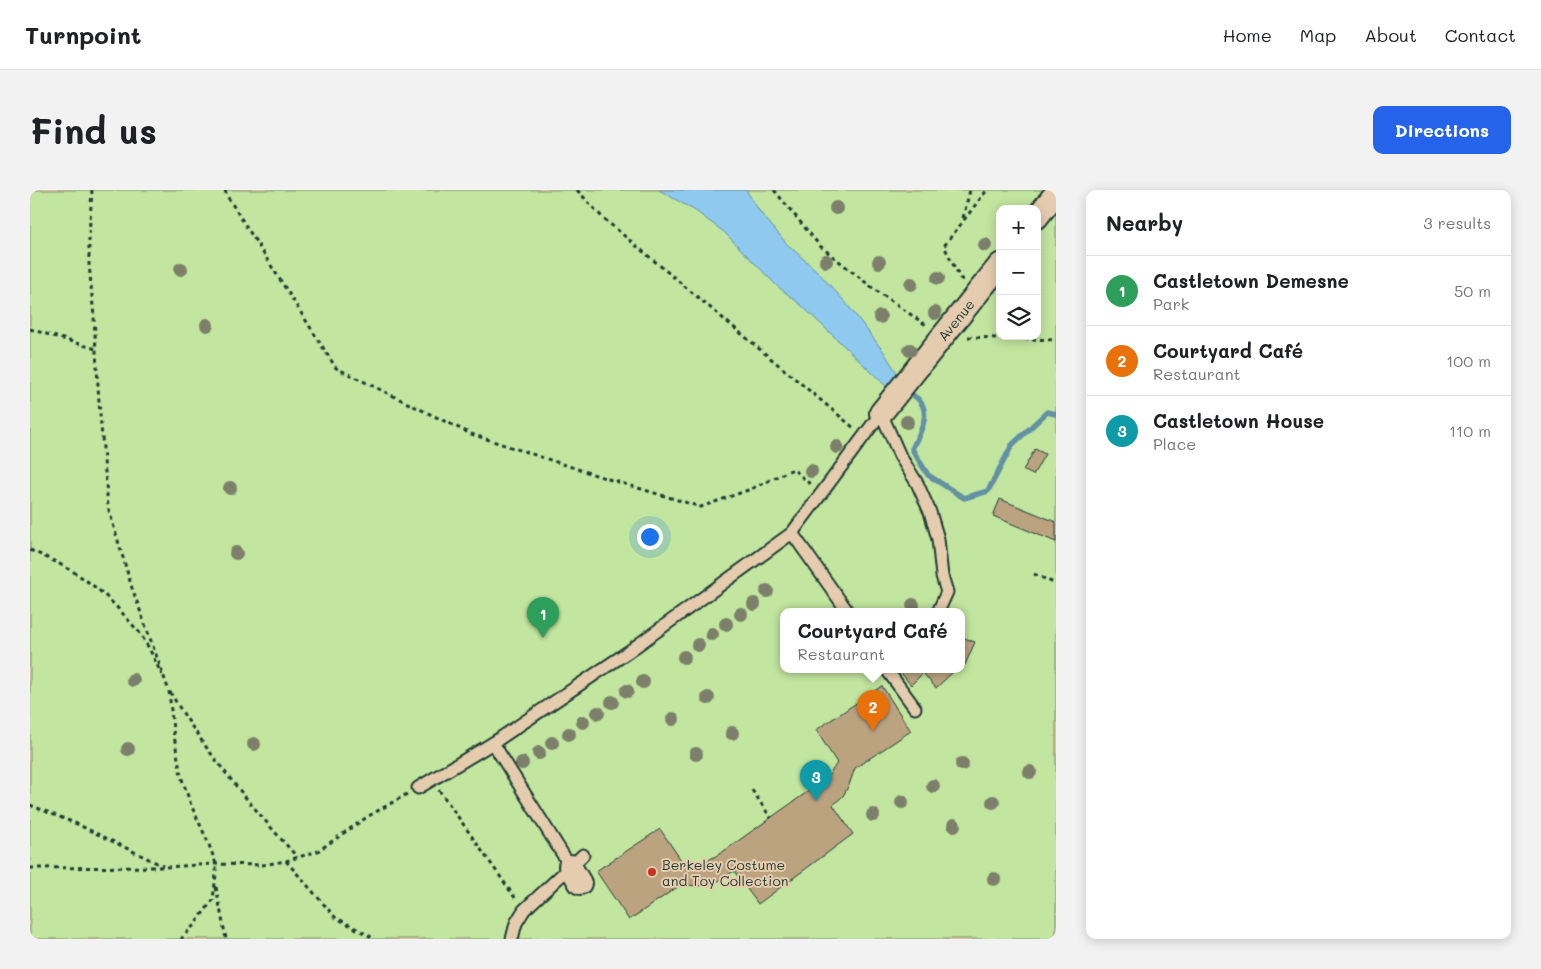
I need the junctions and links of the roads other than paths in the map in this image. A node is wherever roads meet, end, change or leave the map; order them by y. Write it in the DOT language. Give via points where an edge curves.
graph roads {
  1 [pos="1056,193"];
  2 [pos="1041,212"];
  3 [pos="996,270"];
  4 [pos="887,406"];
  5 [pos="792,533"];
  6 [pos="845,608"];
  7 [pos="940,608"];
  8 [pos="892,673"];
  9 [pos="915,708"];
  10 [pos="493,743"];
  11 [pos="418,788"];
  12 [pos="512,939"];
  1 -- 2 [label="street"];
  3 -- 4 [label="street, Avenue"];
  4 -- 5 [label="lane"];
  4 -- 7 [label="lane" via="900,456 917,483 938,538 947,592"];
  5 -- 6 [label="lane"];
  5 -- 10 [label="lane" via="658,631"];
  8 -- 9 [label="lane"];
  10 -- 11 [label="lane"];
  10 -- 12 [label="lane" via="578,868 524,910"];
}
